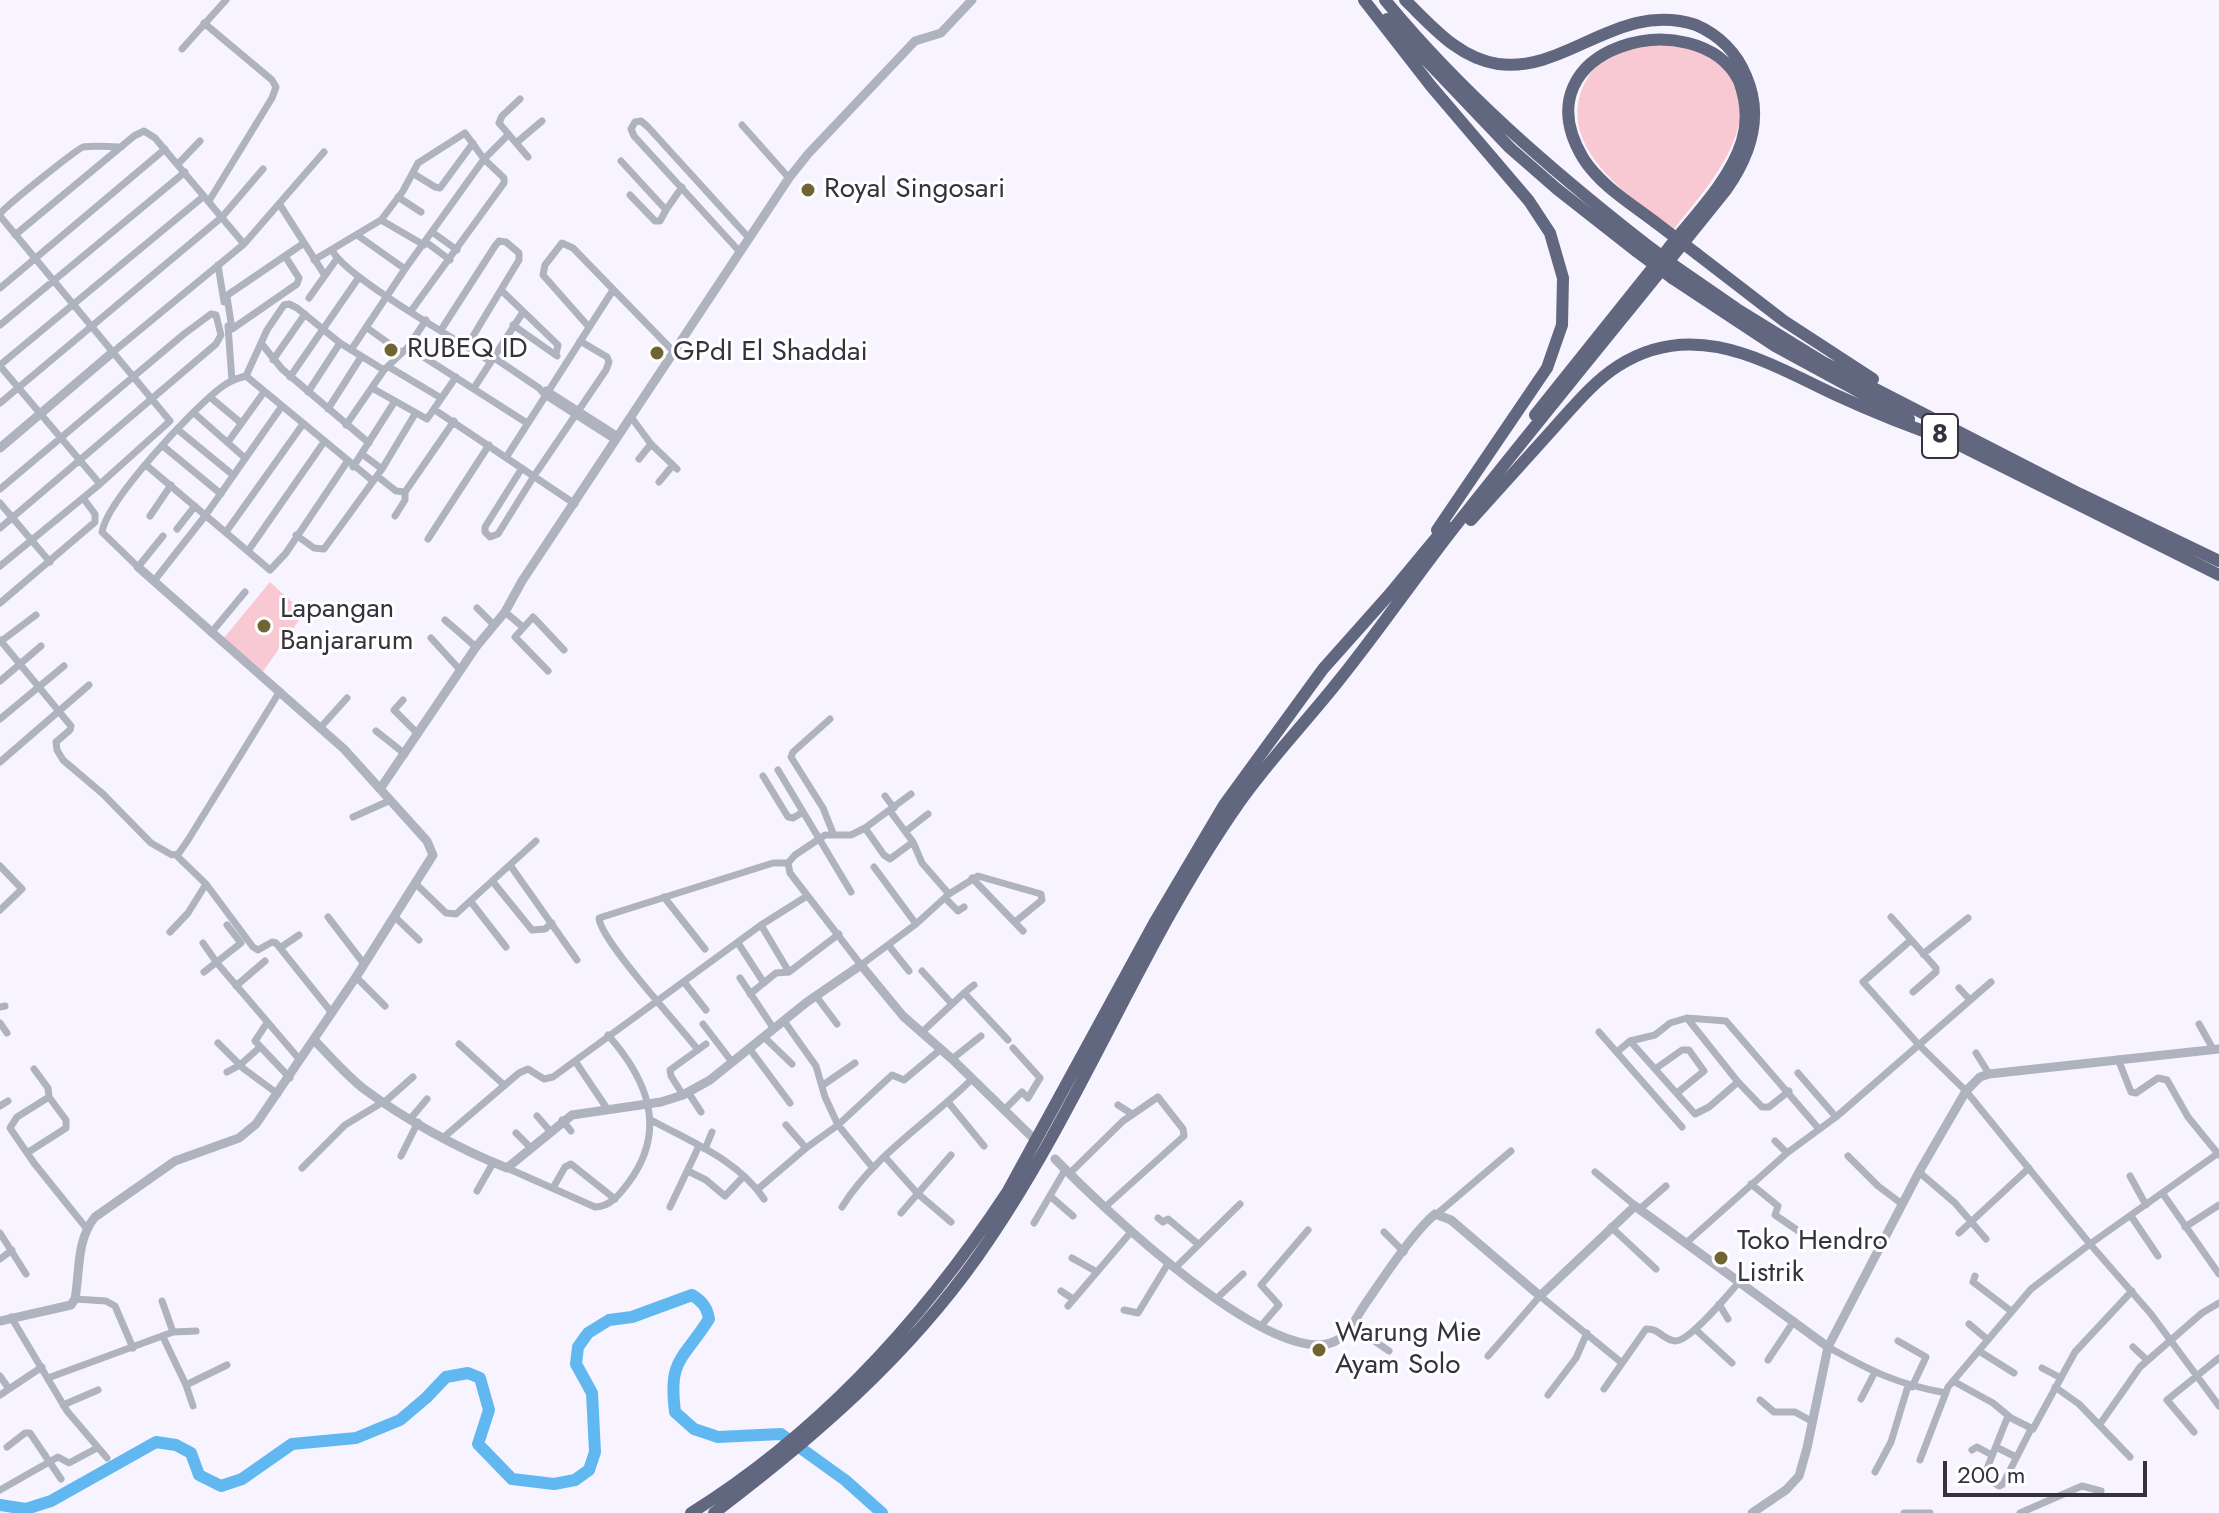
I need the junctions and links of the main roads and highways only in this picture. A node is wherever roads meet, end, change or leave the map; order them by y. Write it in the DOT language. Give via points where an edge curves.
graph roads {
  1 [pos="1367,0"];
  2 [pos="1385,0"];
  3 [pos="1405,0"];
  4 [pos="1639,247"];
  5 [pos="1950,434"];
  6 [pos="2219,561"];
  7 [pos="1417,570"];
  8 [pos="2219,575"];
  9 [pos="834,1410"];
  10 [pos="752,1478"];
  11 [pos="691,1513"];
  12 [pos="714,1513"];
  1 -- 4 [label="highway, 8" via="1510,148"];
  1 -- 7 [label="highway" via="1431,86 1529,201 1550,233 1563,278 1562,325 1547,368"];
  2 -- 4 [label="highway, 8" via="1513,134"];
  3 -- 7 [label="highway" via="1454,46 1500,64 1549,56 1640,19 1687,22 1727,46 1745,72 1755,111 1750,146 1726,190"];
  4 -- 5 [label="highway, 8, bridge"];
  5 -- 6 [label="highway, 8"];
  5 -- 7 [label="highway" via="1886,417 1747,353 1714,346 1666,347 1631,359 1597,383"];
  5 -- 7 [label="highway, bridge" via="1797,330 1697,254 1655,222 1602,181 1583,157 1569,107 1577,75 1592,53 1628,31 1681,30 1712,44 1731,63 1745,108 1737,155 1718,186"];
  5 -- 8 [label="highway, 8"];
  7 -- 9 [label="highway" via="1323,669 1224,805 1008,1191 924,1306"];
  7 -- 9 [label="highway" via="1340,680 1263,770 1216,838 1042,1154 980,1254 939,1309"];
  9 -- 10 [label="highway"];
  10 -- 11 [label="highway"];
  10 -- 12 [label="highway"];
}
